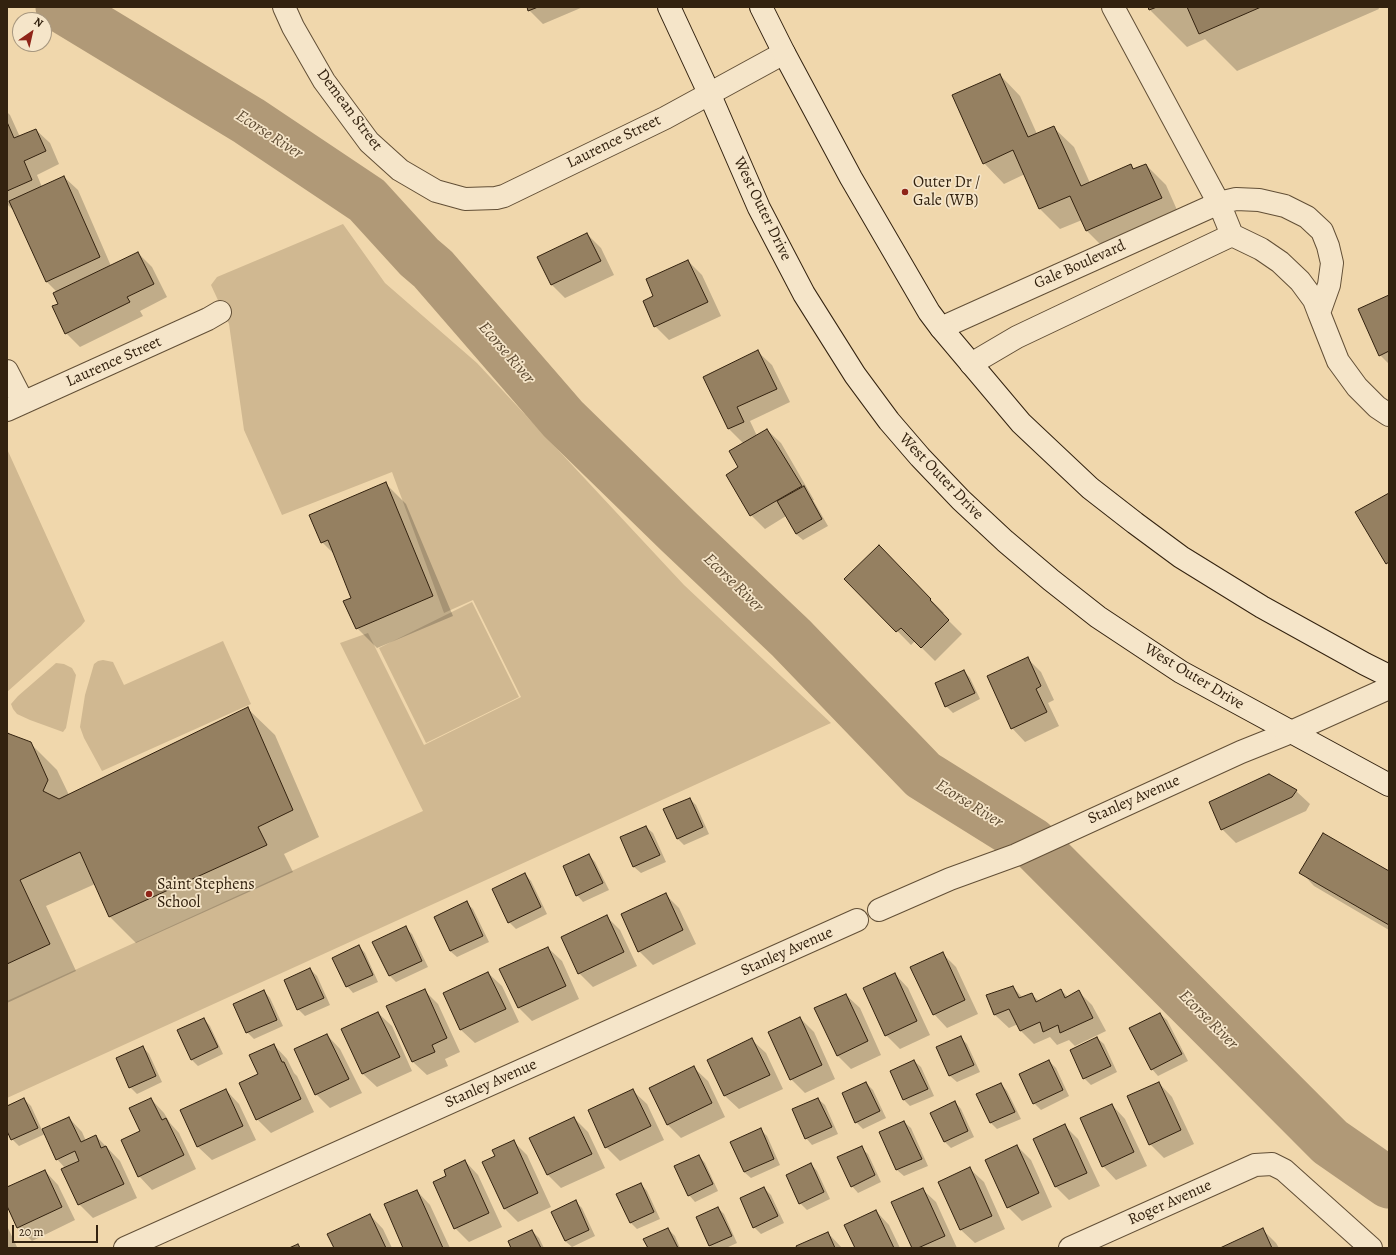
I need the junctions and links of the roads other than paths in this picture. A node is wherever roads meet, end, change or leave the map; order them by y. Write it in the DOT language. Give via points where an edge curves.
graph roads {
  1 [pos="284,7"];
  2 [pos="669,7"];
  3 [pos="761,7"];
  4 [pos="1113,7"];
  5 [pos="784,53"];
  6 [pos="709,93"];
  7 [pos="436,191"];
  8 [pos="1219,203"];
  9 [pos="1232,235"];
  10 [pos="220,312"];
  11 [pos="1319,313"];
  12 [pos="941,328"];
  13 [pos="971,364"];
  14 [pos="7,371"];
  15 [pos="15,406"];
  16 [pos="1389,415"];
  17 [pos="1389,676"];
  18 [pos="1389,688"];
  19 [pos="1291,732"];
  20 [pos="1389,785"];
  21 [pos="878,910"];
  22 [pos="856,920"];
  23 [pos="125,1248"];
  24 [pos="1070,1248"];
  25 [pos="1371,1248"];
  1 -- 7 [label="street, Demean Street" via="324,82 369,142 400,170"];
  2 -- 6 [label="street, West Outer Drive"];
  3 -- 5 [label="street"];
  4 -- 8 [label="street"];
  5 -- 6 [label="street, Laurence Street"];
  5 -- 12 [label="street" via="851,178 929,312"];
  6 -- 7 [label="street, Laurence Street" via="666,118 504,196 465,199"];
  6 -- 19 [label="street, West Outer Drive" via="759,208 804,294 855,375 920,457 1005,541 1098,617 1181,672"];
  8 -- 9 [label="street"];
  8 -- 11 [label="street, Gale Boulevard" via="1236,199 1259,200 1285,206 1307,217 1322,231 1332,263 1329,285"];
  8 -- 12 [label="street, Gale Boulevard"];
  9 -- 11 [label="street" via="1261,249 1280,262 1300,281 1314,300"];
  9 -- 13 [label="street" via="1017,337"];
  10 -- 15 [label="street, Laurence Street"];
  11 -- 16 [label="street" via="1338,361 1357,387"];
  12 -- 13 [label="street"];
  13 -- 17 [label="street" via="1021,423 1090,488 1135,523 1181,557 1262,607"];
  14 -- 15 [label="street"];
  18 -- 19 [label="street, Stanley Avenue"];
  19 -- 20 [label="street, West Outer Drive"];
  19 -- 21 [label="street, Stanley Avenue" via="1016,854"];
  22 -- 23 [label="street, Stanley Avenue"];
  24 -- 25 [label="street, Roger Avenue" via="1255,1165 1272,1164 1284,1170"];
}
